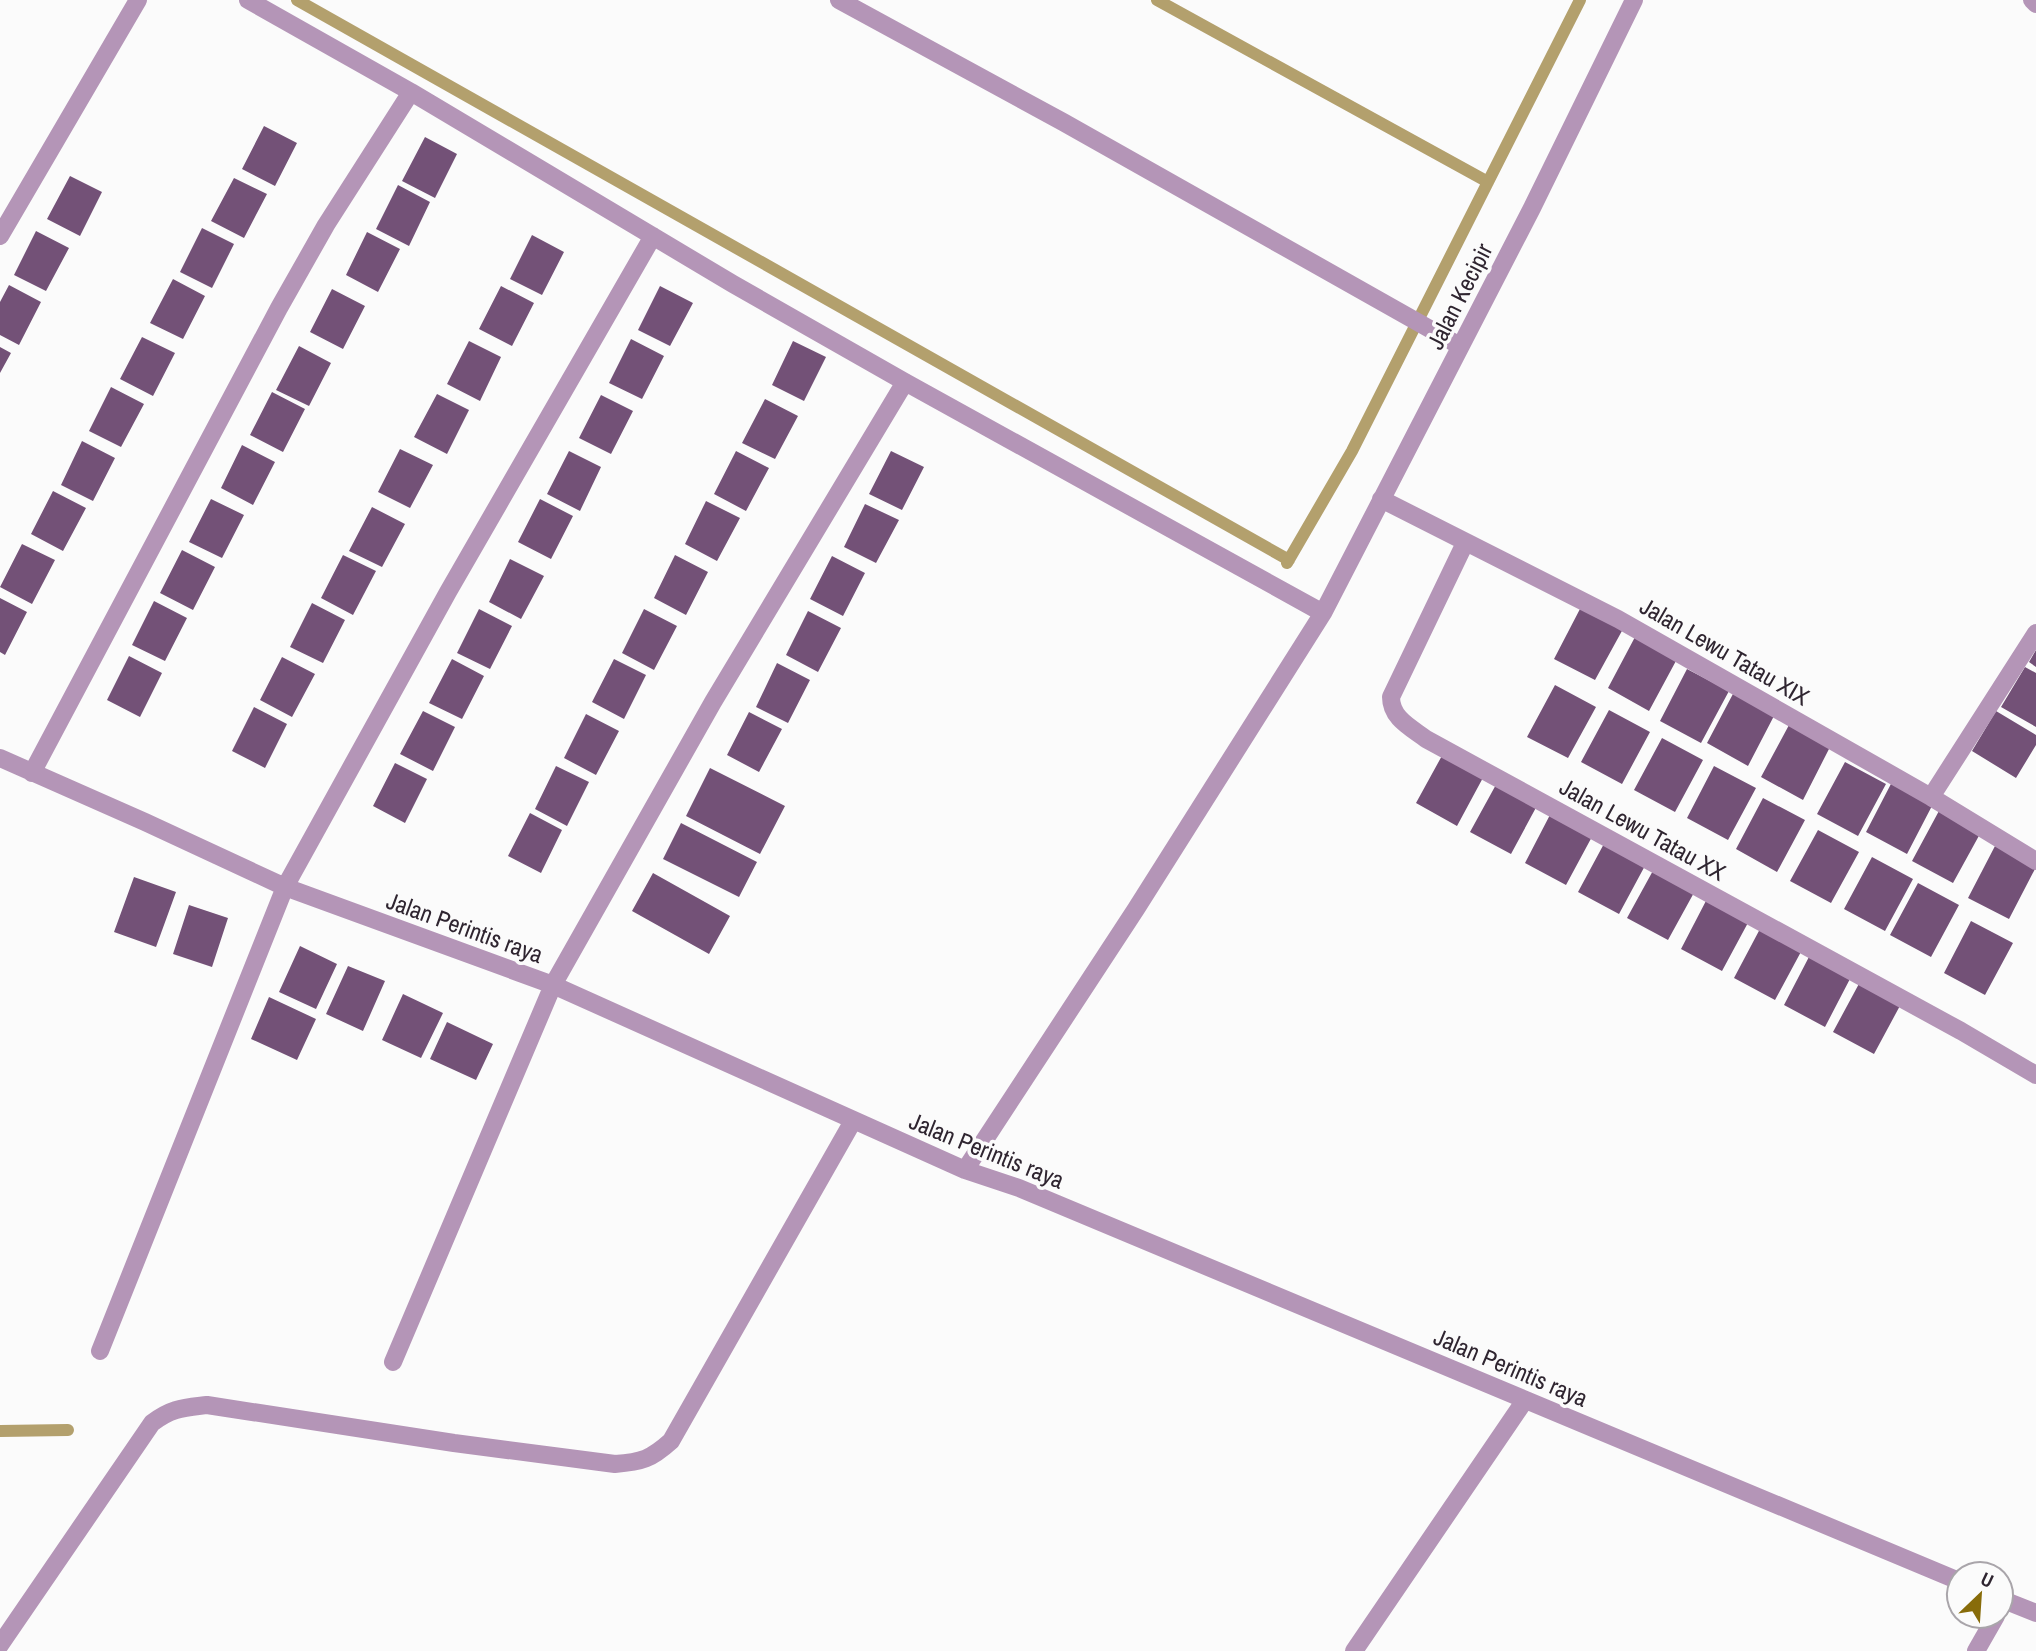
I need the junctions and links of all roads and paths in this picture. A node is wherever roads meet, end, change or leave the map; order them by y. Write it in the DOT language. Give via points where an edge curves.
graph roads {
  1 [pos="138,0"];
  2 [pos="248,0"];
  3 [pos="839,0"];
  4 [pos="1634,0"];
  5 [pos="2032,0"];
  6 [pos="2036,4"];
  7 [pos="411,92"];
  8 [pos="0,236"];
  9 [pos="653,236"];
  10 [pos="1460,346"];
  11 [pos="905,382"];
  12 [pos="1381,499"];
  13 [pos="1465,543"];
  14 [pos="1323,613"];
  15 [pos="2036,633"];
  16 [pos="0,758"];
  17 [pos="32,772"];
  18 [pos="1931,797"];
  19 [pos="2036,861"];
  20 [pos="285,887"];
  21 [pos="553,985"];
  22 [pos="2036,1075"];
  23 [pos="853,1121"];
  24 [pos="965,1170"];
  25 [pos="100,1351"];
  26 [pos="393,1363"];
  27 [pos="1525,1400"];
  28 [pos="1945,1575"];
  29 [pos="2015,1609"];
  30 [pos="2036,1613"];
  31 [pos="1988,1630"];
  32 [pos="0,1645"];
  33 [pos="1354,1651"];
  34 [pos="1976,1651"];
  1 -- 8 [label="street"];
  2 -- 7 [label="street"];
  3 -- 10 [label="street"];
  4 -- 10 [label="street, Jalan Kecipir"];
  5 -- 6 [label="street"];
  7 -- 9 [label="street"];
  7 -- 17 [label="street" via="279,308"];
  9 -- 11 [label="street"];
  9 -- 20 [label="street"];
  10 -- 12 [label="street, Jalan Kecipir"];
  11 -- 14 [label="street"];
  11 -- 21 [label="street" via="713,702"];
  12 -- 13 [label="street, Jalan Lewu Tatau XIX"];
  12 -- 14 [label="street, Jalan Kecipir"];
  13 -- 18 [label="street, Jalan Lewu Tatau XIX" via="1618,619"];
  13 -- 22 [label="street, Jalan Lewu Tatau XX" via="1391,697 1391,708 1401,720 1426,739"];
  14 -- 24 [label="street, Jalan Kecipir"];
  15 -- 18 [label="street"];
  16 -- 17 [label="street, Jalan Perintis raya"];
  17 -- 20 [label="street, Jalan Perintis raya"];
  18 -- 19 [label="street, Jalan Lewu Tatau XIX"];
  20 -- 21 [label="street, Jalan Perintis raya"];
  20 -- 25 [label="street"];
  21 -- 23 [label="street, Jalan Perintis raya"];
  21 -- 26 [label="street"];
  23 -- 24 [label="street, Jalan Perintis raya"];
  23 -- 32 [label="street" via="671,1441 655,1455 640,1462 615,1464 207,1405 180,1408 152,1423"];
  24 -- 27 [label="street, Jalan Perintis raya"];
  27 -- 28 [label="street, Jalan Perintis raya"];
  27 -- 33 [label="street"];
  29 -- 30 [label="street"];
  31 -- 34 [label="street"];
}
